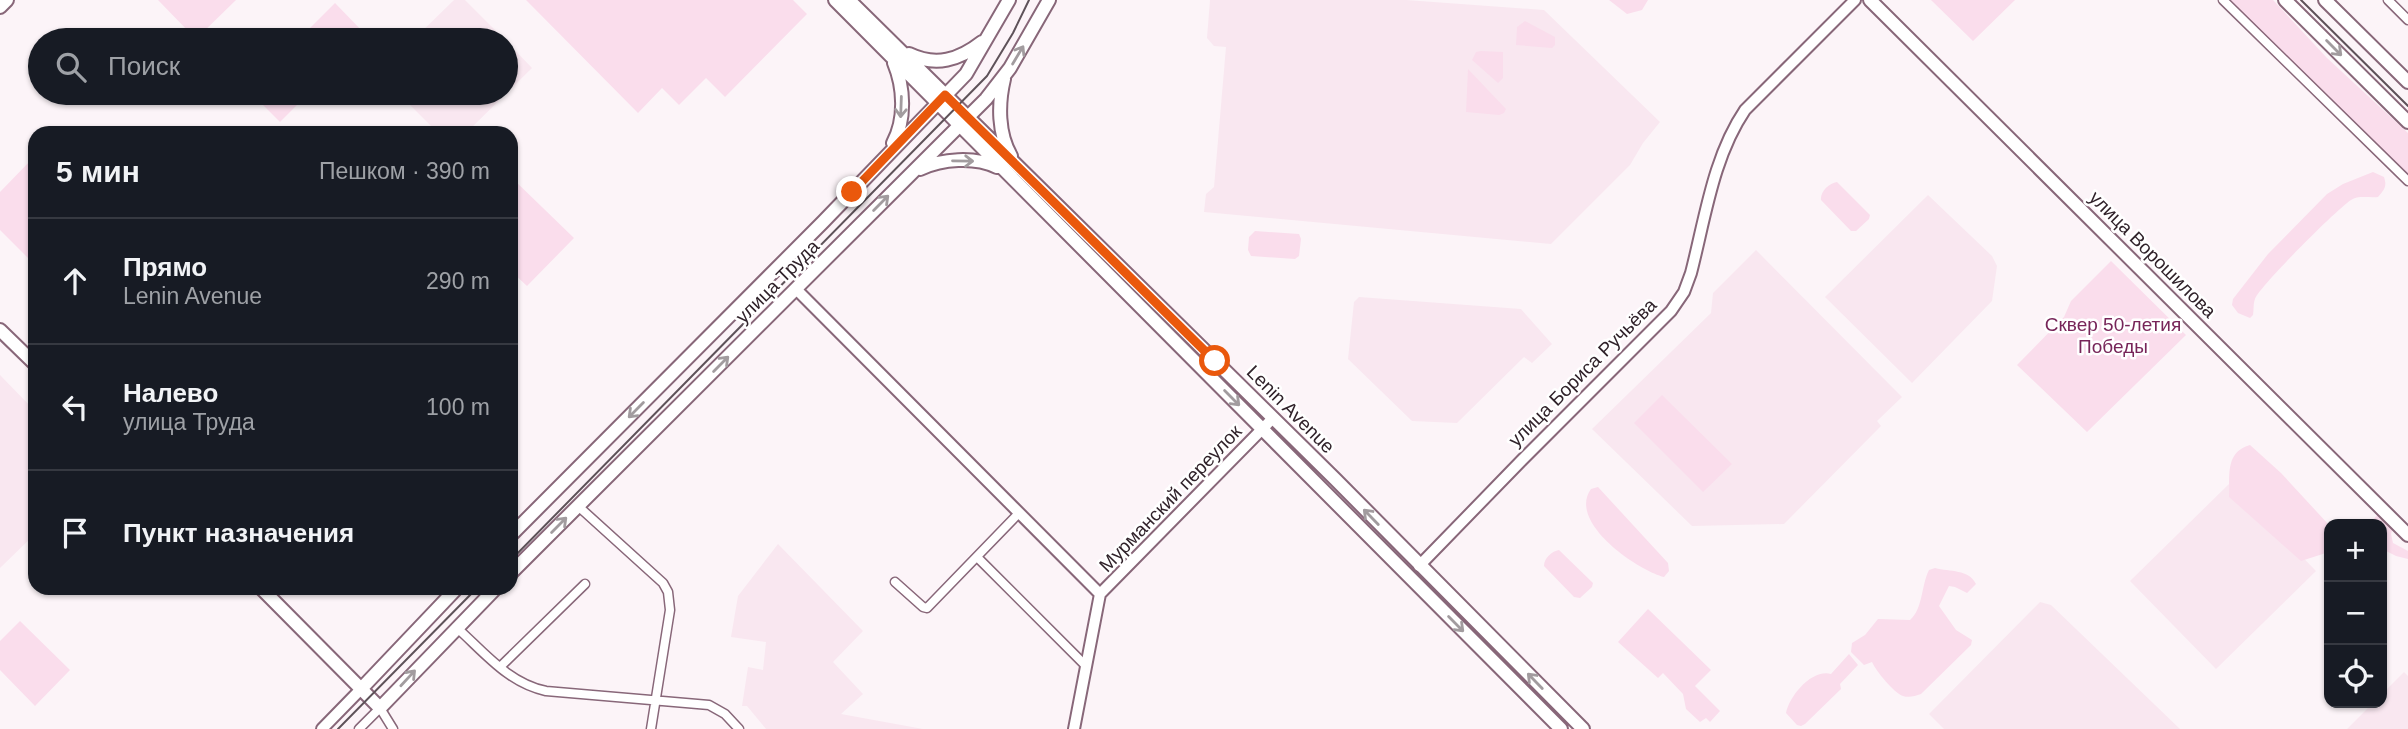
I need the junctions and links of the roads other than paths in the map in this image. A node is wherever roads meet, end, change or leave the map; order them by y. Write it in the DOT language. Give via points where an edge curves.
graph roads {
  1 [pos="7,0"];
  2 [pos="835,0"];
  3 [pos="849,0"];
  4 [pos="1009,0"];
  5 [pos="1049,0"];
  6 [pos="1854,0"];
  7 [pos="1870,0"];
  8 [pos="2223,0"];
  9 [pos="2285,0"];
  10 [pos="2325,0"];
  11 [pos="2388,0"];
  12 [pos="0,7"];
  13 [pos="2408,20"];
  14 [pos="987,37"];
  15 [pos="895,52"];
  16 [pos="1005,75"];
  17 [pos="2408,82"];
  18 [pos="941,99"];
  19 [pos="963,122"];
  20 [pos="2408,122"];
  21 [pos="886,157"];
  22 [pos="1013,171"];
  23 [pos="913,172"];
  24 [pos="2408,181"];
  25 [pos="796,289"];
  26 [pos="0,330"];
  27 [pos="28,357"];
  28 [pos="1273,418"];
  29 [pos="1262,428"];
  30 [pos="578,506"];
  31 [pos="1019,513"];
  32 [pos="518,528"];
  33 [pos="2408,535"];
  34 [pos="976,556"];
  35 [pos="518,566"];
  36 [pos="1419,566"];
  37 [pos="1408,576"];
  38 [pos="895,582"];
  39 [pos="585,584"];
  40 [pos="1100,594"];
  41 [pos="268,595"];
  42 [pos="450,595"];
  43 [pos="489,595"];
  44 [pos="456,627"];
  45 [pos="1086,666"];
  46 [pos="500,667"];
  47 [pos="361,690"];
  48 [pos="655,700"];
  49 [pos="380,708"];
  50 [pos="1557,728"];
  51 [pos="322,729"];
  52 [pos="359,729"];
  53 [pos="393,729"];
  54 [pos="651,729"];
  55 [pos="739,729"];
  56 [pos="1074,729"];
  57 [pos="1583,729"];
  1 -- 12 [label="main road"];
  2 -- 15 [label="main road, Lenin Avenue"];
  3 -- 15 [label="main road, Lenin Avenue"];
  4 -- 14 [label="main road, улица Труда"];
  16 -- 5 [label="main road, улица Труда, one-way"];
  6 -- 36 [label="street, улица Бориса Ручьёва" via="1732,128 1721,154 1691,273 1671,312"];
  7 -- 33 [label="main road, улица Ворошилова"];
  8 -- 24 [label="street"];
  9 -- 20 [label="main road, one-way"];
  10 -- 17 [label="main road"];
  11 -- 13 [label="street"];
  14 -- 15 [label="main road" via="965,55 950,60 918,59"];
  14 -- 18 [label="main road, улица Труда" via="966,74"];
  15 -- 18 [label="main road, Lenin Avenue"];
  15 -- 21 [label="main road, one-way" via="902,113 899,133"];
  16 -- 19 [label="main road, улица Труда"];
  16 -- 22 [label="main road" via="1000,119"];
  18 -- 19 [label="main road, Lenin Avenue"];
  18 -- 21 [label="main road, улица Труда"];
  19 -- 22 [label="main road, Lenin Avenue"];
  19 -- 23 [label="main road, улица Труда"];
  21 -- 32 [label="main road, улица Труда, one-way"];
  23 -- 22 [label="main road, one-way" via="932,164 968,161"];
  22 -- 28 [label="main road, Lenin Avenue"];
  22 -- 29 [label="main road, Lenin Avenue, one-way"];
  25 -- 23 [label="main road, улица Труда, one-way"];
  30 -- 25 [label="main road, улица Труда, one-way"];
  25 -- 31 [label="street"];
  26 -- 27 [label="main road"];
  28 -- 29 [label="street, Мурманский переулок"];
  36 -- 28 [label="main road, Lenin Avenue, one-way"];
  29 -- 37 [label="main road, Lenin Avenue"];
  29 -- 40 [label="street, Мурманский переулок"];
  35 -- 30 [label="main road, улица Труда, one-way"];
  30 -- 48 [label="street" via="668,592 670,610"];
  31 -- 34 [label="street"];
  31 -- 40 [label="street"];
  34 -- 38 [label="street" via="927,608"];
  34 -- 45 [label="street"];
  36 -- 37 [label="main road, улица Бориса Ручьёва"];
  57 -- 36 [label="main road, Lenin Avenue, one-way"];
  37 -- 50 [label="main road, Lenin Avenue, one-way"];
  39 -- 46 [label="street"];
  40 -- 45 [label="street, Мурманский переулок"];
  41 -- 47 [label="main road"];
  42 -- 47 [label="main road"];
  43 -- 44 [label="main road"];
  44 -- 46 [label="street"];
  49 -- 44 [label="main road, one-way"];
  45 -- 56 [label="street, Мурманский переулок"];
  46 -- 48 [label="street" via="528,687 545,691"];
  47 -- 49 [label="main road"];
  47 -- 51 [label="street"];
  48 -- 54 [label="street"];
  48 -- 55 [label="street" via="717,708"];
  49 -- 52 [label="street"];
  49 -- 53 [label="street"];
}
